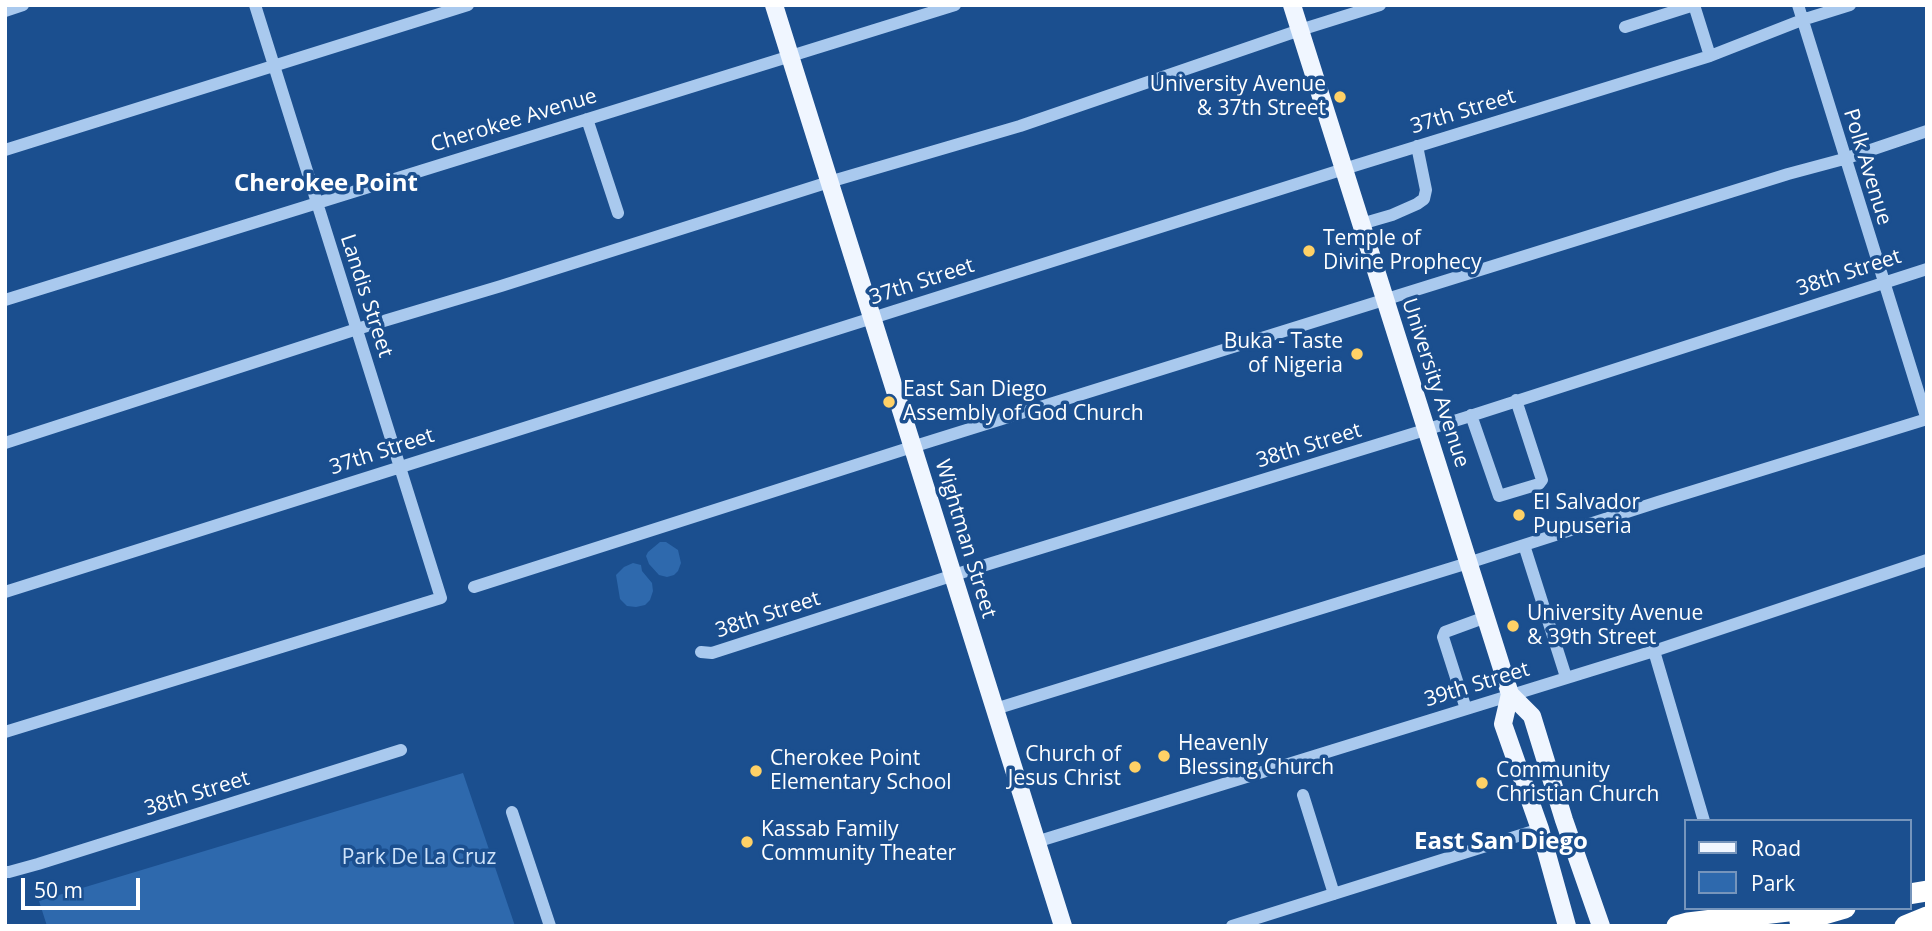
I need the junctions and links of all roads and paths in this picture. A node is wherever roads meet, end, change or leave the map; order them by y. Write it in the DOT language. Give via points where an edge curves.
graph roads {
  1 [pos="23,5"];
  2 [pos="255,5"];
  3 [pos="468,5"];
  4 [pos="774,5"];
  5 [pos="954,5"];
  6 [pos="1292,5"];
  7 [pos="1380,5"];
  8 [pos="1798,5"];
  9 [pos="1850,5"];
  10 [pos="1690,6"];
  11 [pos="5,11"];
  12 [pos="1802,20"];
  13 [pos="1625,27"];
  14 [pos="1300,30"];
  15 [pos="1710,55"];
  16 [pos="790,56"];
  17 [pos="274,66"];
  18 [pos="587,119"];
  19 [pos="1927,131"];
  20 [pos="1417,146"];
  21 [pos="5,150"];
  22 [pos="1844,159"];
  23 [pos="1344,169"];
  24 [pos="829,182"];
  25 [pos="317,203"];
  26 [pos="618,213"];
  27 [pos="1361,224"];
  28 [pos="1927,269"];
  29 [pos="1884,282"];
  30 [pos="5,300"];
  31 [pos="1385,300"];
  32 [pos="872,318"];
  33 [pos="357,330"];
  34 [pos="1517,400"];
  35 [pos="1471,415"];
  36 [pos="1927,419"];
  37 [pos="1426,430"];
  38 [pos="5,443"];
  39 [pos="912,447"];
  40 [pos="400,466"];
  41 [pos="1524,545"];
  42 [pos="1927,560"];
  43 [pos="1468,563"];
  44 [pos="953,575"];
  45 [pos="474,587"];
  46 [pos="5,592"];
  47 [pos="1486,617"];
  48 [pos="1654,650"];
  49 [pos="701,652"];
  50 [pos="1566,677"];
  51 [pos="1510,694"];
  52 [pos="995,709"];
  53 [pos="1466,709"];
  54 [pos="5,732"];
  55 [pos="401,750"];
  56 [pos="1303,795"];
  57 [pos="512,812"];
  58 [pos="1703,819"];
  59 [pos="1540,830"];
  60 [pos="1036,842"];
  61 [pos="7,868"];
  62 [pos="1334,894"];
  63 [pos="1796,910"];
  64 [pos="1821,910"];
  65 [pos="1838,910"];
  66 [pos="1927,917"];
  67 [pos="550,926"];
  68 [pos="1063,926"];
  69 [pos="1232,926"];
  70 [pos="1567,926"];
  71 [pos="1601,926"];
  72 [pos="1677,926"];
  73 [pos="1748,926"];
  74 [pos="1784,926"];
  75 [pos="1905,926"];
  1 -- 11 [label="street"];
  2 -- 17 [label="street, Landis Street"];
  3 -- 17 [label="street"];
  4 -- 16 [label="main road, Wightman Street"];
  5 -- 16 [label="street, Cherokee Avenue"];
  6 -- 14 [label="main road, University Avenue"];
  7 -- 14 [label="street"];
  8 -- 12 [label="street, Polk Avenue"];
  9 -- 12 [label="street, 37th Street"];
  10 -- 13 [label="street"];
  10 -- 15 [label="street"];
  12 -- 15 [label="street, 37th Street"];
  12 -- 22 [label="street, Polk Avenue"];
  14 -- 23 [label="main road, University Avenue"];
  14 -- 24 [label="street" via="1020,126"];
  15 -- 20 [label="street, 37th Street"];
  16 -- 18 [label="street, Cherokee Avenue"];
  16 -- 24 [label="main road, Wightman Street"];
  17 -- 21 [label="street"];
  17 -- 25 [label="street, Landis Street"];
  18 -- 25 [label="street, Cherokee Avenue"];
  18 -- 26 [label="street"];
  19 -- 22 [label="street"];
  20 -- 23 [label="street, 37th Street"];
  20 -- 27 [label="street" via="1424,199"];
  22 -- 29 [label="street, Polk Avenue"];
  22 -- 31 [label="street"];
  23 -- 27 [label="main road, University Avenue"];
  23 -- 32 [label="street, 37th Street"];
  24 -- 32 [label="main road, Wightman Street"];
  24 -- 33 [label="street"];
  25 -- 30 [label="street, Cherokee Avenue"];
  25 -- 33 [label="street, Landis Street"];
  27 -- 31 [label="main road, University Avenue"];
  28 -- 29 [label="street, 38th Street"];
  29 -- 34 [label="street, 38th Street"];
  29 -- 36 [label="street, Polk Avenue"];
  31 -- 37 [label="main road, University Avenue"];
  31 -- 39 [label="street"];
  32 -- 39 [label="main road, Wightman Street"];
  32 -- 40 [label="street, 37th Street"];
  33 -- 38 [label="street"];
  33 -- 40 [label="street, Landis Street"];
  34 -- 35 [label="street, 38th Street"];
  34 -- 35 [label="street" via="1542,480 1539,484 1499,496"];
  35 -- 37 [label="street, 38th Street"];
  36 -- 41 [label="street"];
  37 -- 43 [label="main road, University Avenue"];
  37 -- 44 [label="street, 38th Street"];
  39 -- 44 [label="main road, Wightman Street"];
  39 -- 45 [label="street"];
  40 -- 46 [label="street, 37th Street"];
  40 -- 54 [label="street, Landis Street" via="441,597"];
  41 -- 43 [label="street"];
  41 -- 50 [label="street"];
  42 -- 48 [label="street, 39th Street"];
  43 -- 47 [label="main road, University Avenue"];
  43 -- 52 [label="street"];
  44 -- 49 [label="street, 38th Street" via="712,653"];
  44 -- 52 [label="main road, Wightman Street"];
  47 -- 51 [label="main road, University Avenue"];
  47 -- 53 [label="street" via="1445,632 1443,637"];
  48 -- 50 [label="street, 39th Street"];
  48 -- 58 [label="street"];
  50 -- 51 [label="street, 39th Street"];
  51 -- 53 [label="street, 39th Street"];
  51 -- 59 [label="main road, University Avenue" via="1503,724"];
  51 -- 71 [label="main road, University Avenue" via="1532,716"];
  52 -- 60 [label="main road, Wightman Street"];
  53 -- 60 [label="street, 39th Street"];
  55 -- 61 [label="street, 38th Street"];
  56 -- 62 [label="street"];
  57 -- 67 [label="street"];
  59 -- 62 [label="street"];
  59 -- 70 [label="main road, University Avenue"];
  60 -- 68 [label="main road, Wightman Street"];
  62 -- 69 [label="street"];
  63 -- 72 [label="highway"];
  64 -- 73 [label="street"];
  65 -- 74 [label="highway"];
  66 -- 75 [label="highway"];
}
